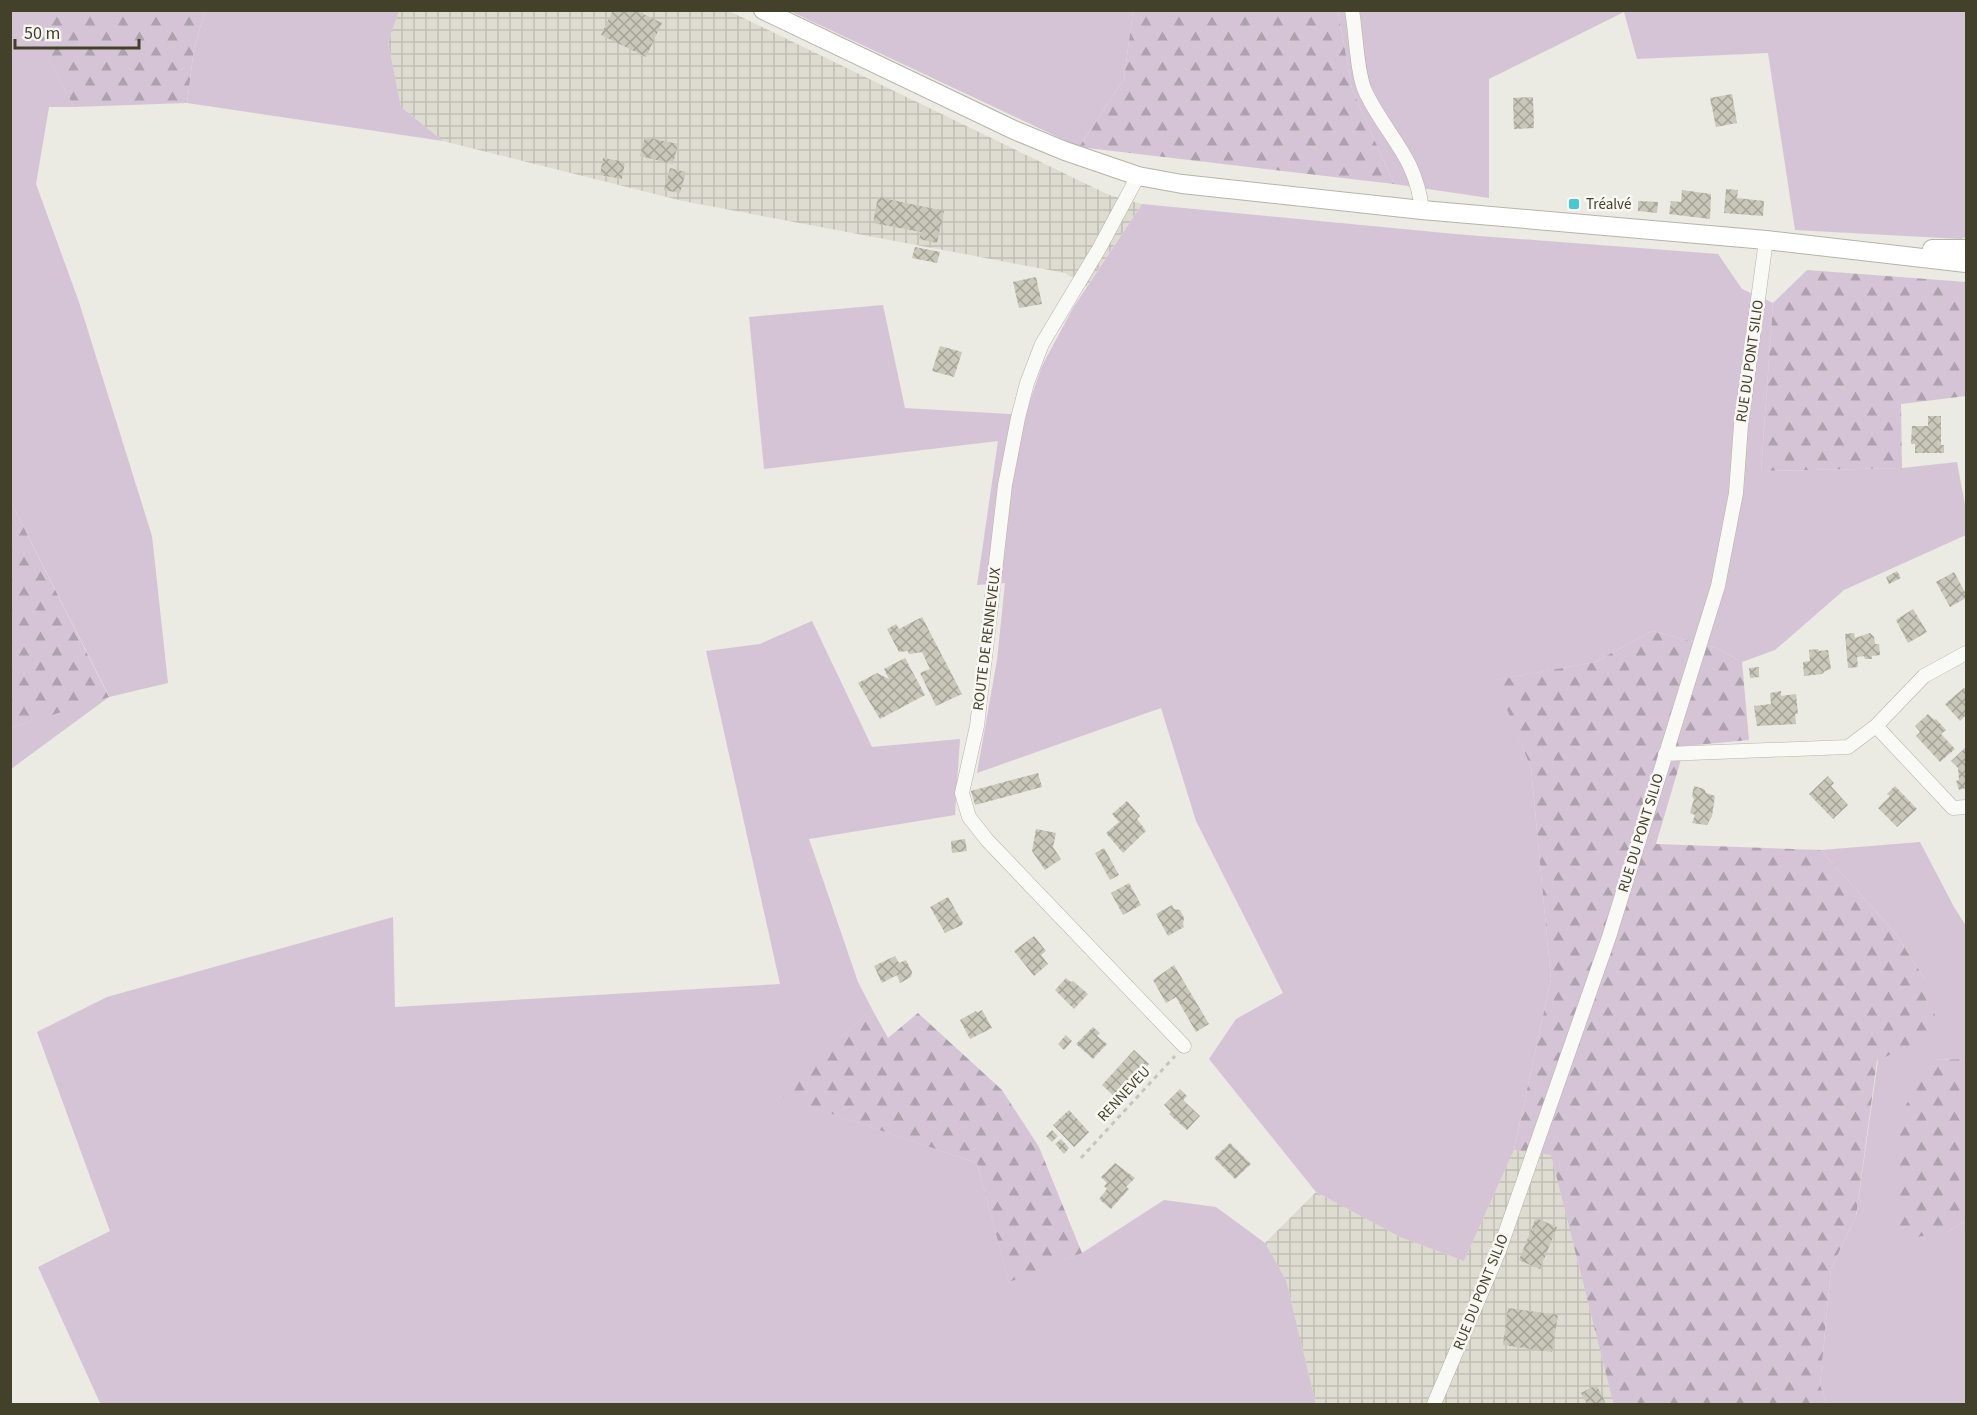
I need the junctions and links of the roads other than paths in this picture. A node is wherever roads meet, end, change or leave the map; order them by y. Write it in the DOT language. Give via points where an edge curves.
graph roads {
  1 [pos="763,10"];
  2 [pos="1352,10"];
  3 [pos="1138,176"];
  4 [pos="1422,210"];
  5 [pos="1766,240"];
  6 [pos="1834,247"];
  7 [pos="1966,249"];
  8 [pos="1966,263"];
  9 [pos="1966,653"];
  10 [pos="1876,726"];
  11 [pos="1665,754"];
  12 [pos="1966,807"];
  13 [pos="1184,1046"];
  14 [pos="1434,1404"];
  1 -- 3 [label="main road" via="1014,130"];
  2 -- 4 [label="street" via="1365,91 1413,169"];
  3 -- 4 [label="main road"];
  3 -- 13 [label="street, ROUTE DE RENNEVEUX" via="1042,344 1027,383 1005,485 977,726 962,793 969,817 987,840"];
  4 -- 5 [label="main road"];
  5 -- 6 [label="main road"];
  5 -- 11 [label="street, RUE DU PONT SILIO" via="1734,505 1718,586"];
  6 -- 7 [label="main road"];
  6 -- 8 [label="main road"];
  9 -- 10 [label="street" via="1924,676"];
  10 -- 11 [label="street" via="1848,747"];
  10 -- 12 [label="street" via="1953,808"];
  11 -- 14 [label="street, RUE DU PONT SILIO" via="1609,937 1499,1251"];
}
